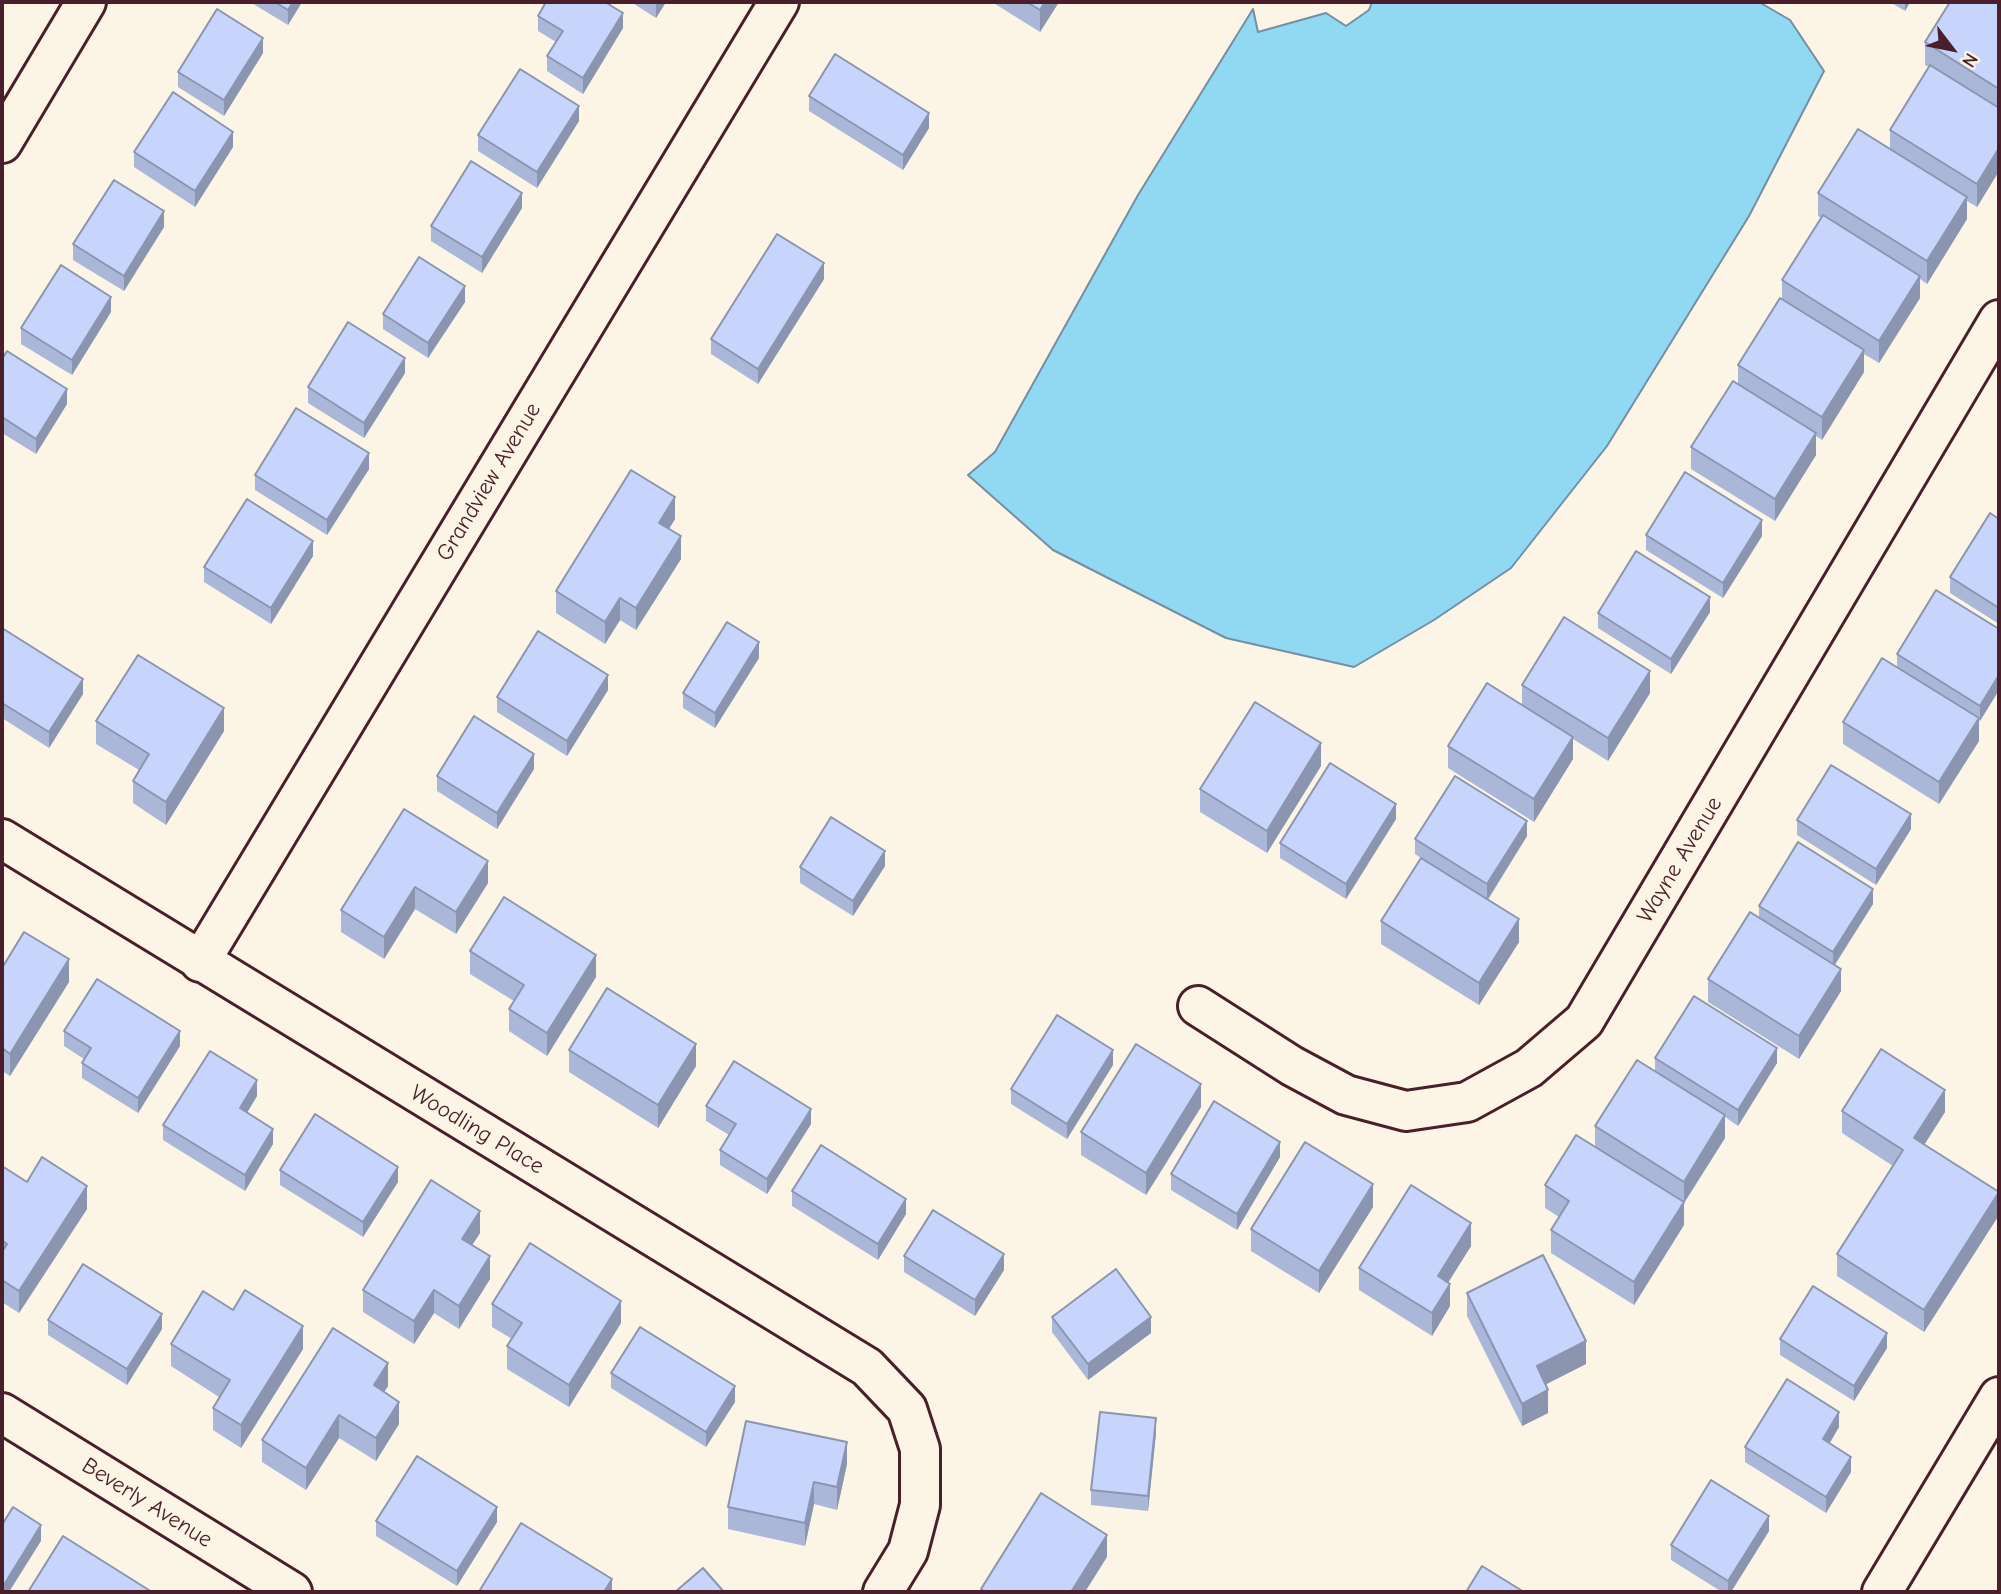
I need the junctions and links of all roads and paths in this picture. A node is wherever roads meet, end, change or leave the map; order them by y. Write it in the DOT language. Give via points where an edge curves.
graph roads {
  1 [pos="86,2"];
  2 [pos="779,2"];
  3 [pos="2,143"];
  4 [pos="1999,320"];
  5 [pos="2,839"];
  6 [pos="200,962"];
  7 [pos="1198,1006"];
  8 [pos="1999,1397"];
  9 [pos="2,1413"];
  10 [pos="292,1592"];
  11 [pos="883,1592"];
  12 [pos="1882,1592"];
  1 -- 3 [label="street"];
  2 -- 6 [label="street, Grandview Avenue"];
  4 -- 7 [label="street, Wayne Avenue" via="1584,1021 1529,1068 1467,1102 1406,1111 1346,1095"];
  5 -- 6 [label="street, Woodling Place"];
  6 -- 11 [label="street, Woodling Place" via="867,1367 907,1409 920,1449 920,1505 908,1551"];
  8 -- 12 [label="street"];
  9 -- 10 [label="street, Beverly Avenue"];
}
